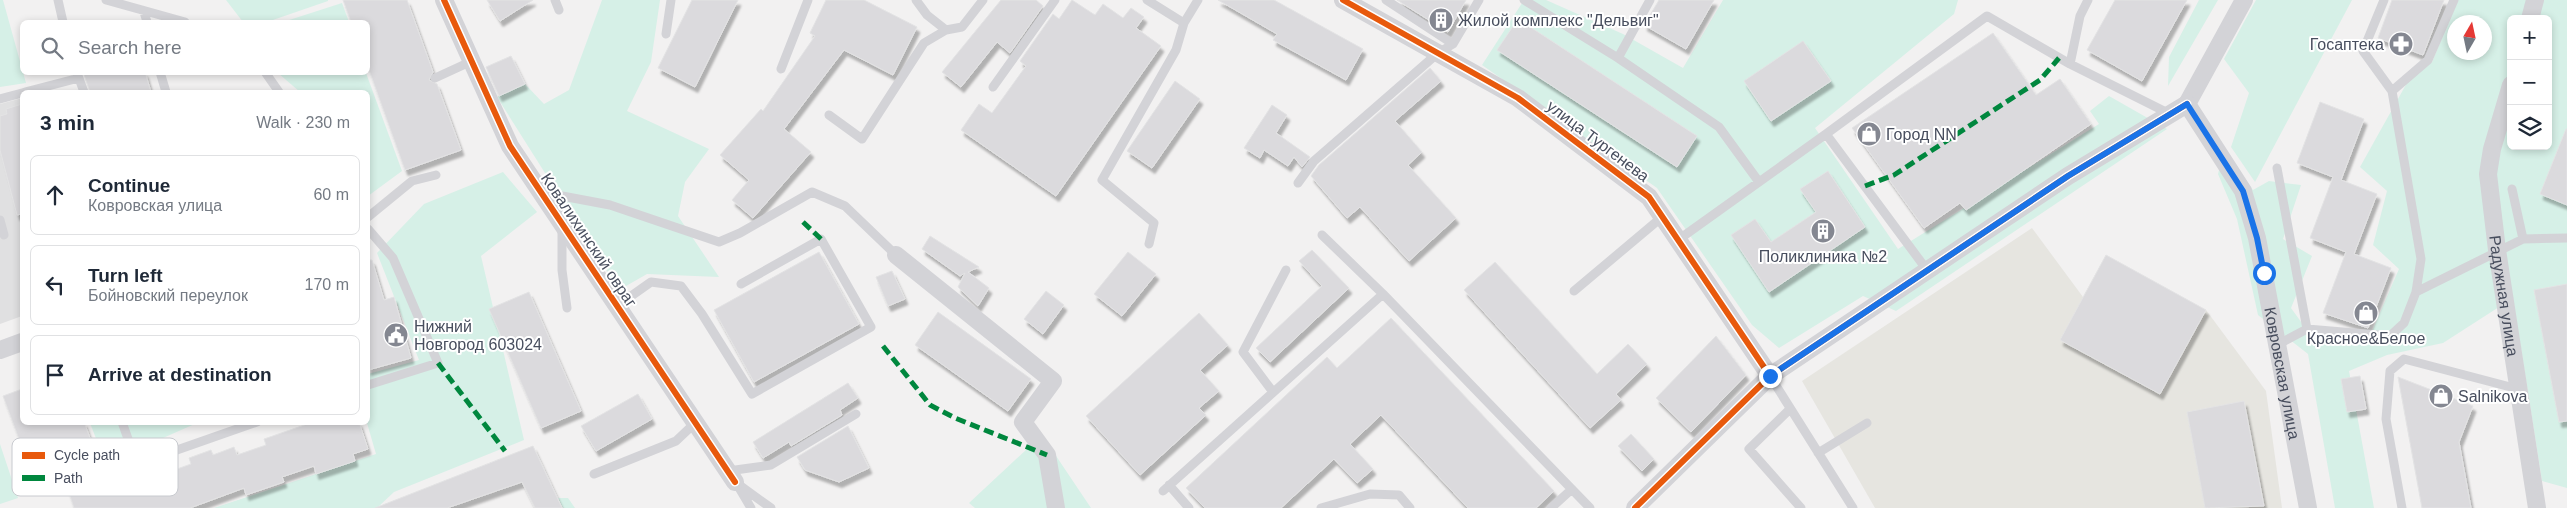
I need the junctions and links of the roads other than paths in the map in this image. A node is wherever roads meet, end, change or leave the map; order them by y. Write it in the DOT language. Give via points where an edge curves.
graph roads {
  1 [pos="58,0"];
  2 [pos="106,0"];
  3 [pos="444,0"];
  4 [pos="554,0"];
  5 [pos="672,0"];
  6 [pos="808,0"];
  7 [pos="916,0"];
  8 [pos="983,0"];
  9 [pos="1055,0"];
  10 [pos="1148,0"];
  11 [pos="1198,0"];
  12 [pos="1386,0"];
  13 [pos="1479,0"];
  14 [pos="1524,0"];
  15 [pos="1650,0"];
  16 [pos="2088,0"];
  17 [pos="2244,0"];
  18 [pos="2384,0"];
  19 [pos="2454,0"];
  20 [pos="2535,0"];
  21 [pos="1347,1"];
  22 [pos="559,10"];
  23 [pos="144,12"];
  24 [pos="2531,15"];
  25 [pos="63,20"];
  26 [pos="146,20"];
  27 [pos="177,20"];
  28 [pos="1184,23"];
  29 [pos="946,30"];
  30 [pos="666,34"];
  31 [pos="1446,48"];
  32 [pos="1618,58"];
  33 [pos="472,61"];
  34 [pos="2070,64"];
  35 [pos="781,69"];
  36 [pos="78,75"];
  37 [pos="161,75"];
  38 [pos="267,75"];
  39 [pos="435,78"];
  40 [pos="993,87"];
  41 [pos="33,90"];
  42 [pos="83,90"];
  43 [pos="165,90"];
  44 [pos="278,90"];
  45 [pos="2392,91"];
  46 [pos="20,94"];
  47 [pos="2507,98"];
  48 [pos="0,99"];
  49 [pos="2187,104"];
  50 [pos="2170,114"];
  51 [pos="828,115"];
  52 [pos="1826,134"];
  53 [pos="2277,168"];
  54 [pos="436,175"];
  55 [pos="1759,182"];
  56 [pos="1298,183"];
  57 [pos="2512,189"];
  58 [pos="541,192"];
  59 [pos="370,215"];
  60 [pos="1662,217"];
  61 [pos="0,220"];
  62 [pos="562,225"];
  63 [pos="370,231"];
  64 [pos="4,235"];
  65 [pos="1322,235"];
  66 [pos="2523,238"];
  67 [pos="2567,238"];
  68 [pos="1678,240"];
  69 [pos="1149,244"];
  70 [pos="2497,250"];
  71 [pos="896,255"];
  72 [pos="1286,270"];
  73 [pos="1927,270"];
  74 [pos="741,284"];
  75 [pos="1574,291"];
  76 [pos="2416,292"];
  77 [pos="1384,294"];
  78 [pos="616,306"];
  79 [pos="567,308"];
  80 [pos="2307,329"];
  81 [pos="20,343"];
  82 [pos="2277,345"];
  83 [pos="0,350"];
  84 [pos="1770,376"];
  85 [pos="370,384"];
  86 [pos="2518,389"];
  87 [pos="1273,392"];
  88 [pos="1790,409"];
  89 [pos="856,414"];
  90 [pos="694,423"];
  91 [pos="1867,423"];
  92 [pos="123,425"];
  93 [pos="248,425"];
  94 [pos="128,438"];
  95 [pos="178,450"];
  96 [pos="1818,453"];
  97 [pos="594,474"];
  98 [pos="732,476"];
  99 [pos="1572,489"];
  100 [pos="751,508"];
  101 [pos="772,508"];
  102 [pos="1056,508"];
  103 [pos="1189,508"];
  104 [pos="1321,508"];
  105 [pos="1410,508"];
  106 [pos="1552,508"];
  107 [pos="1590,508"];
  108 [pos="1635,508"];
  109 [pos="1801,508"];
  110 [pos="1853,508"];
  111 [pos="2308,508"];
  112 [pos="2402,508"];
  113 [pos="2537,508"];
  1 -- 25 [label="lane"];
  2 -- 23 [label="lane"];
  3 -- 33 [label="street, Ковалихинский овраг"];
  4 -- 22 [label="lane"];
  5 -- 30 [label="lane"];
  6 -- 35 [label="lane"];
  7 -- 29 [label="lane" via="927,15"];
  8 -- 29 [label="lane" via="962,27"];
  9 -- 40 [label="lane"];
  10 -- 28 [label="lane"];
  11 -- 28 [label="lane"];
  12 -- 31 [label="lane"];
  13 -- 31 [label="lane"];
  14 -- 32 [label="lane"];
  15 -- 32 [label="lane"];
  16 -- 34 [label="lane" via="2080,16"];
  17 -- 49 [label="street"];
  18 -- 45 [label="lane" via="2363,51"];
  19 -- 45 [label="lane" via="2428,60"];
  20 -- 24 [label="street"];
  21 -- 31 [label="street, улица Тургенева"];
  23 -- 26 [label="lane"];
  23 -- 27 [label="lane"];
  28 -- 69 [label="lane" via="1176,50 1102,180 1154,223"];
  29 -- 51 [label="lane" via="924,43 862,139"];
  31 -- 56 [label="lane" via="1314,161"];
  31 -- 60 [label="street, улица Тургенева" via="1649,197"];
  32 -- 55 [label="lane" via="1719,127"];
  33 -- 39 [label="lane"];
  33 -- 58 [label="street, Ковалихинский овраг" via="510,146"];
  34 -- 50 [label="lane"];
  34 -- 52 [label="lane" via="1987,16"];
  36 -- 41 [label="lane"];
  36 -- 42 [label="lane"];
  37 -- 43 [label="lane"];
  38 -- 44 [label="lane"];
  45 -- 76 [label="lane" via="2420,259"];
  46 -- 48 [label="lane"];
  47 -- 70 [label="street, Радужная улица" via="2488,174"];
  49 -- 50 [label="street"];
  49 -- 82 [label="street, Ковровская улица" via="2243,191 2257,238"];
  50 -- 73 [label="street" via="2068,176"];
  52 -- 55 [label="lane"];
  52 -- 73 [label="lane"];
  53 -- 80 [label="lane"];
  54 -- 59 [label="lane" via="412,181"];
  55 -- 68 [label="lane"];
  57 -- 66 [label="lane"];
  58 -- 62 [label="street, Ковалихинский овраг"];
  58 -- 71 [label="lane" via="610,205 718,242 812,192 845,206"];
  60 -- 68 [label="street, улица Тургенева"];
  60 -- 75 [label="lane"];
  61 -- 64 [label="lane"];
  62 -- 78 [label="street, Ковалихинский овраг"];
  62 -- 79 [label="lane" via="562,270"];
  63 -- 85 [label="lane" via="393,258 438,363"];
  65 -- 77 [label="lane"];
  66 -- 67 [label="lane"];
  66 -- 70 [label="lane"];
  68 -- 84 [label="street, улица Тургенева"];
  70 -- 76 [label="lane"];
  70 -- 86 [label="street, Радужная улица"];
  71 -- 102 [label="street" via="1053,380 1024,422 1047,455"];
  72 -- 87 [label="lane" via="1243,352"];
  73 -- 84 [label="street"];
  74 -- 78 [label="lane" via="821,239 871,327 752,394 681,286 651,282"];
  76 -- 80 [label="lane" via="2404,323 2390,336"];
  77 -- 87 [label="lane"];
  77 -- 99 [label="lane"];
  78 -- 90 [label="street, Ковалихинский овраг"];
  80 -- 82 [label="lane"];
  81 -- 83 [label="street"];
  82 -- 111 [label="street, Ковровская улица"];
  84 -- 88 [label="lane"];
  84 -- 108 [label="street"];
  86 -- 112 [label="lane" via="2404,359 2390,371 2386,419"];
  86 -- 113 [label="street, Радужная улица"];
  87 -- 103 [label="lane" via="1166,488"];
  88 -- 96 [label="lane"];
  88 -- 109 [label="lane" via="1749,448"];
  89 -- 98 [label="lane" via="772,466"];
  90 -- 97 [label="lane" via="676,441"];
  90 -- 98 [label="street, Ковалихинский овраг"];
  91 -- 96 [label="lane"];
  92 -- 94 [label="lane"];
  93 -- 95 [label="lane"];
  96 -- 110 [label="lane"];
  98 -- 100 [label="lane"];
  98 -- 101 [label="lane"];
  99 -- 106 [label="lane"];
  99 -- 107 [label="lane"];
  104 -- 105 [label="lane" via="1370,494 1399,495"];
}
